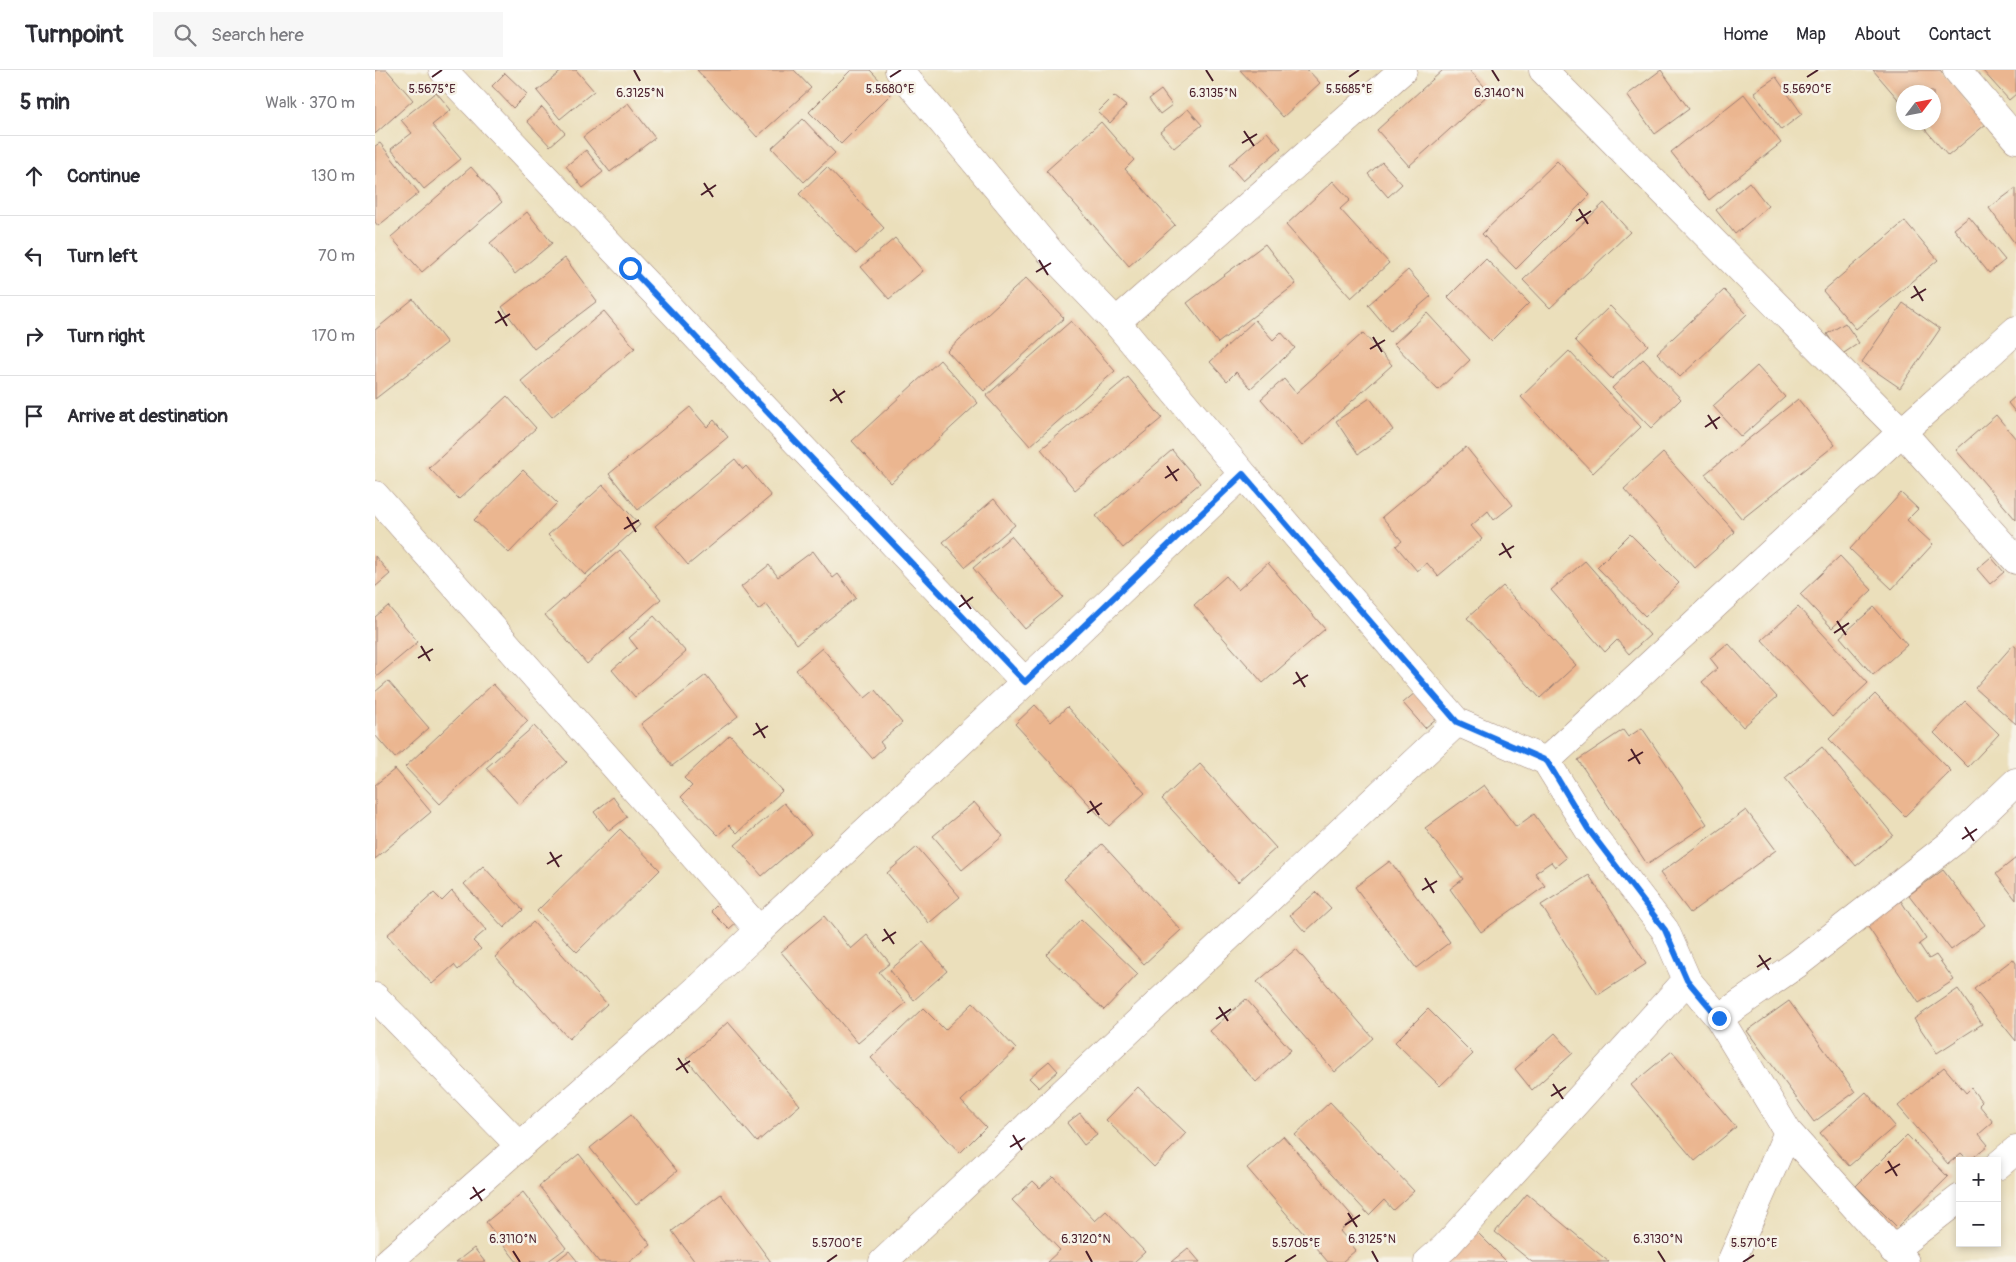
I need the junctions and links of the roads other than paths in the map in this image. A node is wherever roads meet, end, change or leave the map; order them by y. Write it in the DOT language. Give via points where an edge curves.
graph roads {
  1 [pos="443,70"];
  2 [pos="899,70"];
  3 [pos="1403,70"];
  4 [pos="1543,70"];
  5 [pos="1957,70"];
  6 [pos="2016,139"];
  7 [pos="1116,322"];
  8 [pos="2016,330"];
  9 [pos="1902,432"];
  10 [pos="1243,474"];
  11 [pos="375,495"];
  12 [pos="2016,560"];
  13 [pos="1025,682"];
  14 [pos="1457,722"];
  15 [pos="1547,761"];
  16 [pos="2016,782"];
  17 [pos="760,931"];
  18 [pos="1687,980"];
  19 [pos="375,996"];
  20 [pos="1719,1018"];
  21 [pos="1788,1132"];
  22 [pos="519,1146"];
  23 [pos="2016,1150"];
  24 [pos="2001,1163"];
  25 [pos="1956,1202"];
  26 [pos="1899,1256"];
  27 [pos="388,1262"];
  28 [pos="883,1262"];
  29 [pos="1428,1262"];
  30 [pos="1731,1262"];
  1 -- 13 [label="street"];
  2 -- 7 [label="street" via="1056,259"];
  3 -- 7 [label="street"];
  4 -- 9 [label="street"];
  5 -- 6 [label="street"];
  7 -- 10 [label="street"];
  8 -- 9 [label="street"];
  9 -- 12 [label="street"];
  9 -- 15 [label="street"];
  10 -- 13 [label="street"];
  10 -- 14 [label="street"];
  11 -- 17 [label="street"];
  13 -- 17 [label="street"];
  14 -- 15 [label="street"];
  14 -- 28 [label="street"];
  15 -- 18 [label="street" via="1588,829 1665,930"];
  16 -- 20 [label="street" via="1953,842 1797,964"];
  17 -- 22 [label="street"];
  18 -- 20 [label="street"];
  18 -- 29 [label="street"];
  19 -- 22 [label="street"];
  20 -- 21 [label="street"];
  21 -- 26 [label="street"];
  21 -- 30 [label="street"];
  22 -- 27 [label="street"];
  23 -- 24 [label="street"];
  25 -- 26 [label="street"];
}
